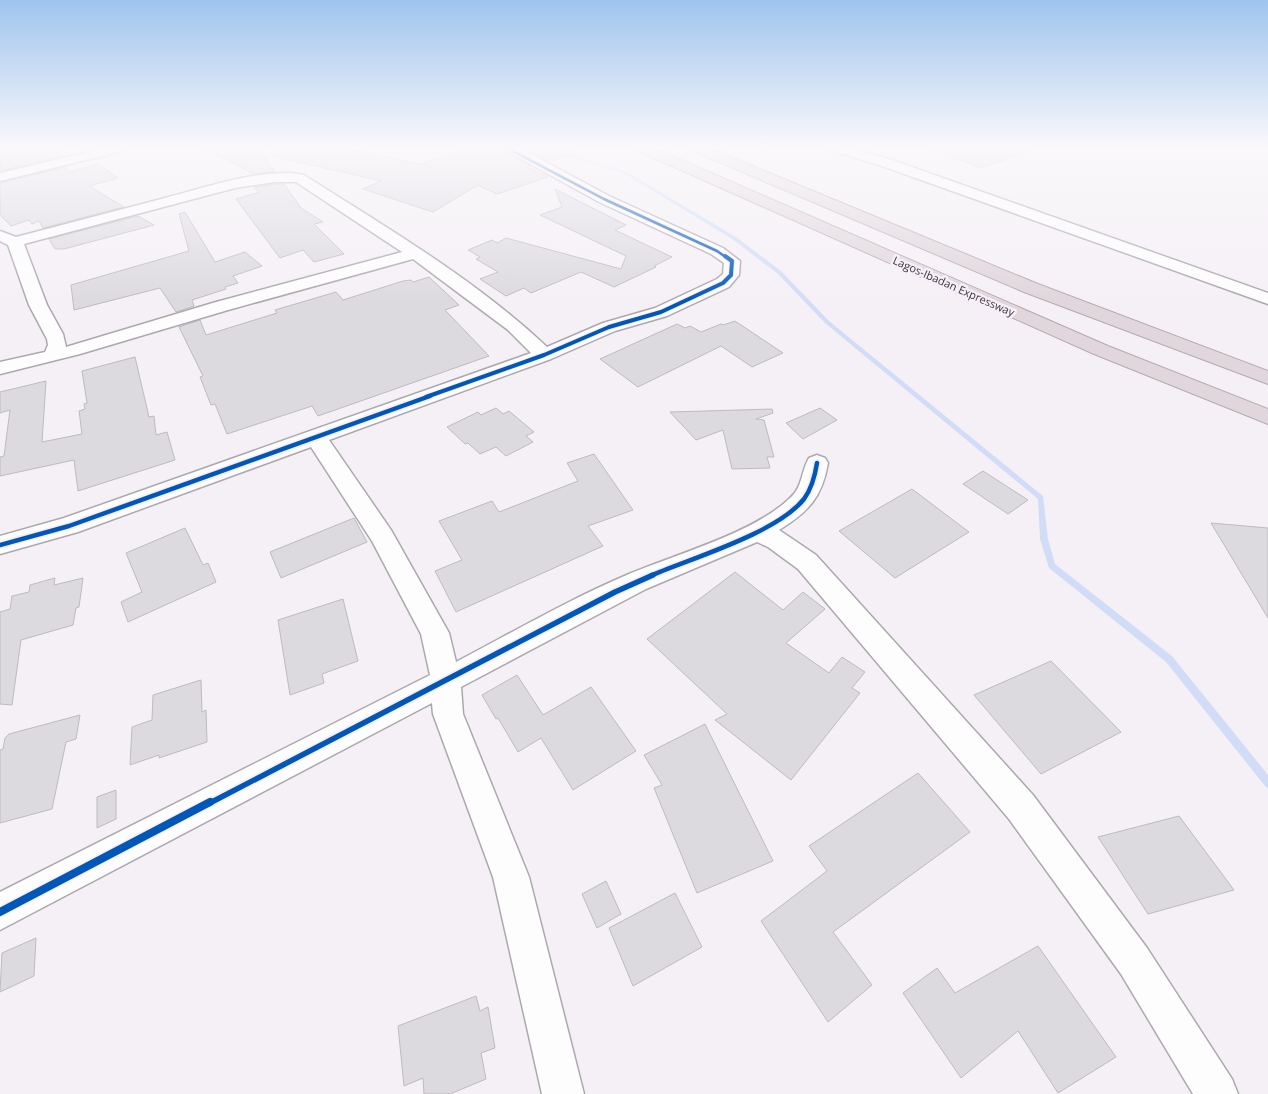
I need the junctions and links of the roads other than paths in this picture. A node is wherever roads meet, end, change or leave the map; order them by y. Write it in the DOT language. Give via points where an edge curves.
graph roads {
  1 [pos="172,199"];
  2 [pos="333,199"];
  3 [pos="604,199"];
  4 [pos="758,199"];
  5 [pos="819,199"];
  6 [pos="988,199"];
  7 [pos="7,239"];
  8 [pos="415,253"];
  9 [pos="1268,299"];
  10 [pos="53,355"];
  11 [pos="544,356"];
  12 [pos="0,368"];
  13 [pos="1268,378"];
  14 [pos="1268,416"];
  15 [pos="316,438"];
  16 [pos="817,463"];
  17 [pos="758,532"];
  18 [pos="0,545"];
  19 [pos="446,682"];
  20 [pos="0,912"];
  21 [pos="563,1094"];
  22 [pos="1217,1094"];
  1 -- 7 [label="street"];
  2 -- 8 [label="street"];
  3 -- 11 [label="street" via="717,251 732,261 731,274 723,284 669,308 609,327"];
  4 -- 14 [label="highway, Lagos-Ibadan Expressway" via="1092,347"];
  5 -- 13 [label="highway" via="1039,292"];
  6 -- 9 [label="street"];
  7 -- 10 [label="street" via="27,270 38,306 53,333 57,345"];
  8 -- 10 [label="street"];
  8 -- 11 [label="street" via="514,326"];
  10 -- 12 [label="street"];
  11 -- 15 [label="street"];
  15 -- 18 [label="street" via="69,526"];
  15 -- 19 [label="street" via="382,536 435,633"];
  16 -- 17 [label="street" via="814,485 805,500"];
  17 -- 19 [label="street" via="622,589"];
  17 -- 22 [label="street" via="777,540 807,562 1021,807 1134,961"];
  19 -- 20 [label="street"];
  19 -- 21 [label="street" via="448,714 511,877"];
}
